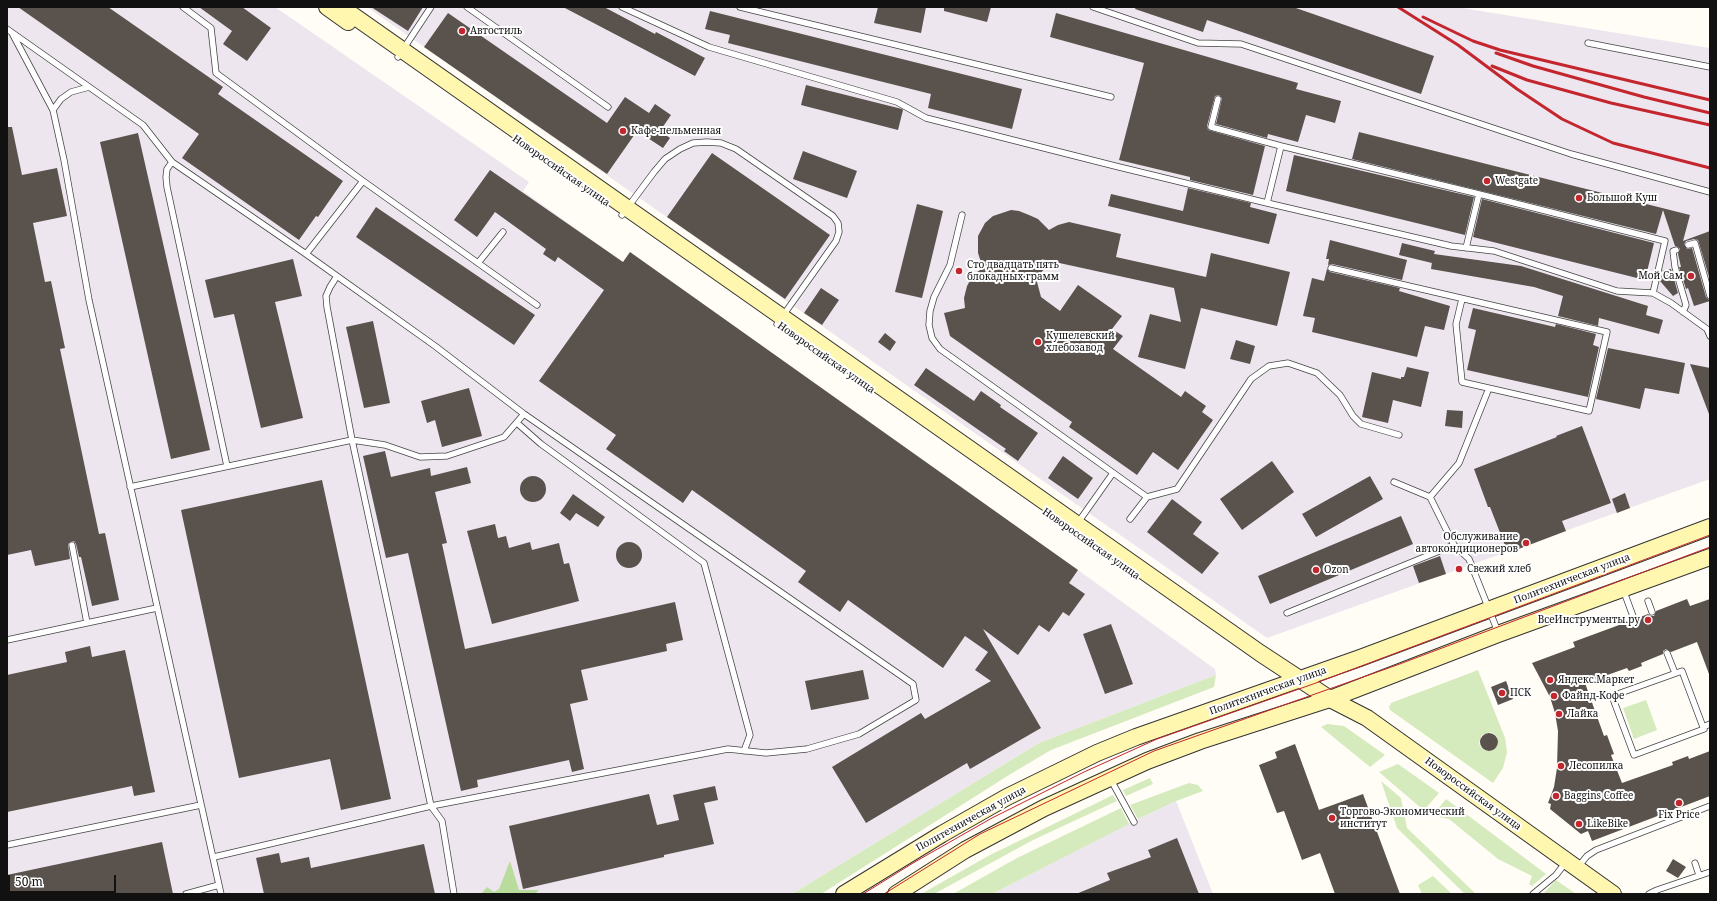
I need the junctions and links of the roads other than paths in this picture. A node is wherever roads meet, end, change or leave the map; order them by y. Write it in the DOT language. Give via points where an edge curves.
graph roads {
  1 [pos="183,7"];
  2 [pos="327,7"];
  3 [pos="341,7"];
  4 [pos="431,7"];
  5 [pos="466,7"];
  6 [pos="622,7"];
  7 [pos="740,7"];
  8 [pos="1093,7"];
  9 [pos="9,30"];
  10 [pos="1588,43"];
  11 [pos="400,54"];
  12 [pos="1710,67"];
  13 [pos="89,87"];
  14 [pos="1111,96"];
  15 [pos="1218,99"];
  16 [pos="608,107"];
  17 [pos="53,110"];
  18 [pos="1281,146"];
  19 [pos="172,162"];
  20 [pos="363,181"];
  21 [pos="1710,192"];
  22 [pos="1479,194"];
  23 [pos="1267,203"];
  24 [pos="625,212"];
  25 [pos="962,215"];
  26 [pos="503,232"];
  27 [pos="1688,245"];
  28 [pos="1466,248"];
  29 [pos="1676,250"];
  30 [pos="306,254"];
  31 [pos="478,263"];
  32 [pos="1331,268"];
  33 [pos="337,276"];
  34 [pos="1653,293"];
  35 [pos="1710,296"];
  36 [pos="1462,299"];
  37 [pos="537,305"];
  38 [pos="1683,312"];
  39 [pos="780,320"];
  40 [pos="1708,328"];
  41 [pos="1710,336"];
  42 [pos="1488,388"];
  43 [pos="524,414"];
  44 [pos="517,422"];
  45 [pos="1399,435"];
  46 [pos="352,440"];
  47 [pos="228,466"];
  48 [pos="1113,473"];
  49 [pos="1394,482"];
  50 [pos="130,487"];
  51 [pos="1147,497"];
  52 [pos="1430,497"];
  53 [pos="1130,519"];
  54 [pos="1710,527"];
  55 [pos="1074,528"];
  56 [pos="72,545"];
  57 [pos="1454,545"];
  58 [pos="1710,557"];
  59 [pos="1623,588"];
  60 [pos="1648,601"];
  61 [pos="157,608"];
  62 [pos="1489,610"];
  63 [pos="1652,612"];
  64 [pos="1287,613"];
  65 [pos="1634,619"];
  66 [pos="88,623"];
  67 [pos="1498,634"];
  68 [pos="7,640"];
  69 [pos="1667,653"];
  70 [pos="1675,673"];
  71 [pos="1294,681"];
  72 [pos="1330,699"];
  73 [pos="1710,724"];
  74 [pos="1703,726"];
  75 [pos="744,751"];
  76 [pos="1110,778"];
  77 [pos="201,805"];
  78 [pos="431,806"];
  79 [pos="1710,806"];
  80 [pos="1134,822"];
  81 [pos="7,845"];
  82 [pos="214,856"];
  83 [pos="1695,863"];
  84 [pos="1571,865"];
  85 [pos="1710,872"];
  86 [pos="1699,875"];
  87 [pos="219,885"];
  88 [pos="186,894"];
  89 [pos="221,894"];
  90 [pos="454,894"];
  91 [pos="844,894"];
  92 [pos="896,894"];
  93 [pos="1534,894"];
  94 [pos="1613,894"];
  95 [pos="1649,894"];
  1 -- 20 [label="lane" via="211,28 216,73"];
  2 -- 11 [label="main road, Новороссийская улица"];
  3 -- 11 [label="main road, Новороссийская улица"];
  4 -- 11 [label="lane"];
  5 -- 16 [label="lane"];
  6 -- 23 [label="lane" via="709,48 897,102 926,118"];
  7 -- 14 [label="lane"];
  8 -- 21 [label="lane" via="1198,43 1241,44 1571,154"];
  9 -- 13 [label="lane"];
  9 -- 17 [label="lane"];
  10 -- 12 [label="lane"];
  11 -- 24 [label="main road, Новороссийская улица"];
  13 -- 17 [label="lane" via="71,92 61,99"];
  13 -- 19 [label="lane" via="143,126"];
  15 -- 18 [label="lane" via="1211,127"];
  17 -- 50 [label="lane" via="88,300"];
  18 -- 22 [label="lane"];
  18 -- 23 [label="lane"];
  19 -- 30 [label="lane"];
  19 -- 47 [label="lane" via="167,169 167,187"];
  20 -- 30 [label="lane"];
  20 -- 31 [label="lane"];
  22 -- 28 [label="lane"];
  22 -- 34 [label="lane" via="1665,241"];
  23 -- 28 [label="lane"];
  24 -- 39 [label="main road, Новороссийская улица"];
  24 -- 39 [label="lane" via="665,159 687,146 707,142 722,143 736,149 833,216 838,223 836,242"];
  25 -- 48 [label="lane" via="950,265 930,311 929,325 932,338 940,349"];
  26 -- 31 [label="lane"];
  27 -- 35 [label="lane" via="1695,243"];
  28 -- 34 [label="lane" via="1494,251 1617,291"];
  29 -- 38 [label="lane" via="1673,251 1675,268 1686,305"];
  30 -- 33 [label="lane"];
  31 -- 37 [label="lane"];
  32 -- 36 [label="lane"];
  33 -- 43 [label="lane"];
  33 -- 46 [label="lane" via="326,296 327,307"];
  34 -- 38 [label="lane"];
  36 -- 42 [label="lane" via="1456,324 1462,382"];
  36 -- 42 [label="lane" via="1607,332 1589,411"];
  38 -- 40 [label="lane"];
  39 -- 55 [label="main road, Новороссийская улица"];
  40 -- 41 [label="lane"];
  42 -- 52 [label="lane" via="1459,463"];
  43 -- 44 [label="lane"];
  43 -- 75 [label="lane" via="913,684 916,700 859,734 807,750 766,753"];
  44 -- 46 [label="lane" via="504,437 447,456 420,458 385,445"];
  44 -- 75 [label="lane" via="541,444 704,563 750,735"];
  45 -- 51 [label="lane" via="1361,424 1340,395 1318,373 1288,363 1269,366 1251,379 1177,489"];
  46 -- 47 [label="lane"];
  46 -- 78 [label="lane"];
  47 -- 50 [label="lane"];
  48 -- 51 [label="lane"];
  48 -- 55 [label="lane"];
  49 -- 52 [label="lane"];
  50 -- 61 [label="lane"];
  51 -- 53 [label="lane"];
  52 -- 57 [label="lane"];
  54 -- 62 [label="main road, Политехническая улица"];
  55 -- 71 [label="main road, Новороссийская улица"];
  56 -- 66 [label="lane"];
  57 -- 62 [label="lane" via="1469,559"];
  57 -- 64 [label="lane"];
  58 -- 59 [label="main road"];
  59 -- 65 [label="lane"];
  59 -- 67 [label="main road"];
  60 -- 63 [label="lane"];
  61 -- 66 [label="lane"];
  61 -- 77 [label="lane"];
  62 -- 67 [label="lane"];
  62 -- 71 [label="main road, Политехническая улица"];
  66 -- 68 [label="lane"];
  67 -- 72 [label="main road"];
  69 -- 70 [label="lane"];
  70 -- 74 [label="lane" via="1682,671"];
  70 -- 74 [label="lane" via="1612,696 1634,755 1704,729"];
  71 -- 72 [label="main road, Новороссийская улица"];
  71 -- 91 [label="main road, Политехническая улица" via="1097,753 1007,796"];
  72 -- 76 [label="main road" via="1200,741 1146,761"];
  72 -- 84 [label="main road, Новороссийская улица" via="1367,718"];
  73 -- 74 [label="lane"];
  75 -- 78 [label="lane" via="728,749"];
  76 -- 80 [label="lane"];
  76 -- 92 [label="main road" via="1044,808 971,847"];
  77 -- 81 [label="lane"];
  77 -- 82 [label="lane"];
  78 -- 82 [label="lane"];
  78 -- 90 [label="lane" via="442,821"];
  79 -- 84 [label="lane" via="1596,850"];
  82 -- 87 [label="lane"];
  83 -- 86 [label="lane"];
  84 -- 93 [label="lane"];
  84 -- 94 [label="main road, Новороссийская улица"];
  85 -- 86 [label="lane"];
  86 -- 95 [label="lane"];
  87 -- 88 [label="lane"];
  87 -- 89 [label="lane"];
}
